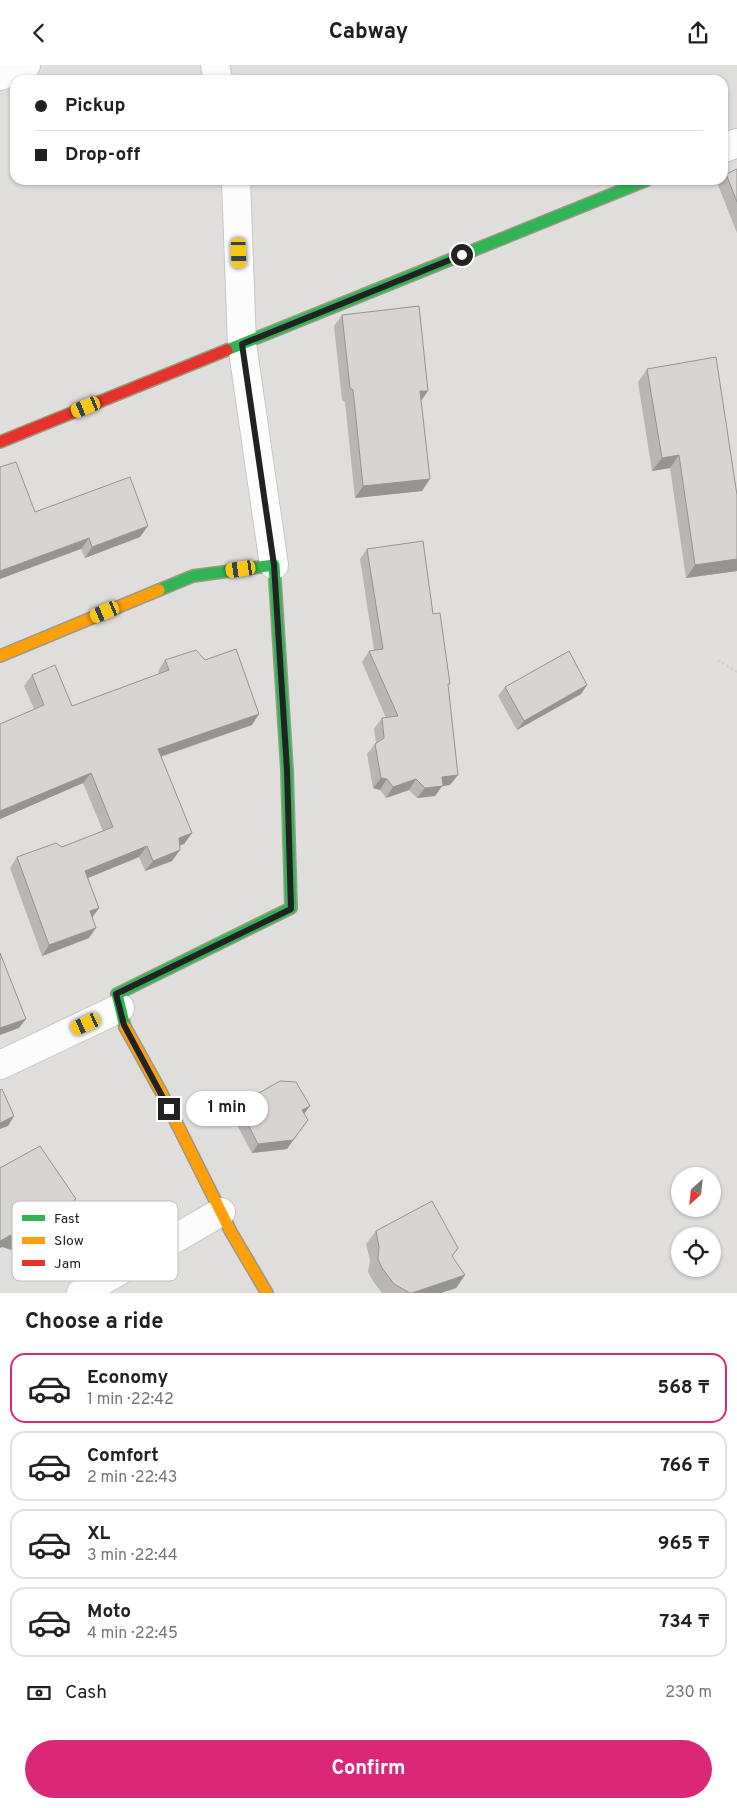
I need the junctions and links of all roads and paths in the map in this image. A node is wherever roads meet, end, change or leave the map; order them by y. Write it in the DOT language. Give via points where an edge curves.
graph roads {
  1 [pos="26,65"];
  2 [pos="0,76"];
  3 [pos="236,185"];
  4 [pos="635,185"];
  5 [pos="242,344"];
  6 [pos="0,442"];
  7 [pos="274,565"];
  8 [pos="0,656"];
  9 [pos="718,660"];
  10 [pos="737,672"];
  11 [pos="120,1008"];
  12 [pos="0,1065"];
  13 [pos="221,1212"];
  14 [pos="178,1237"];
  15 [pos="102,1281"];
  16 [pos="81,1293"];
  17 [pos="268,1293"];
  1 -- 2 [label="street"];
  3 -- 5 [label="street"];
  4 -- 5 [label="street"];
  5 -- 6 [label="street"];
  5 -- 7 [label="street"];
  7 -- 8 [label="street" via="192,576"];
  7 -- 11 [label="street" via="287,770 291,909 116,994"];
  9 -- 10 [label="path"];
  11 -- 12 [label="street"];
  11 -- 13 [label="street" via="124,1025"];
  13 -- 14 [label="street"];
  13 -- 17 [label="street"];
  15 -- 16 [label="street"];
}
